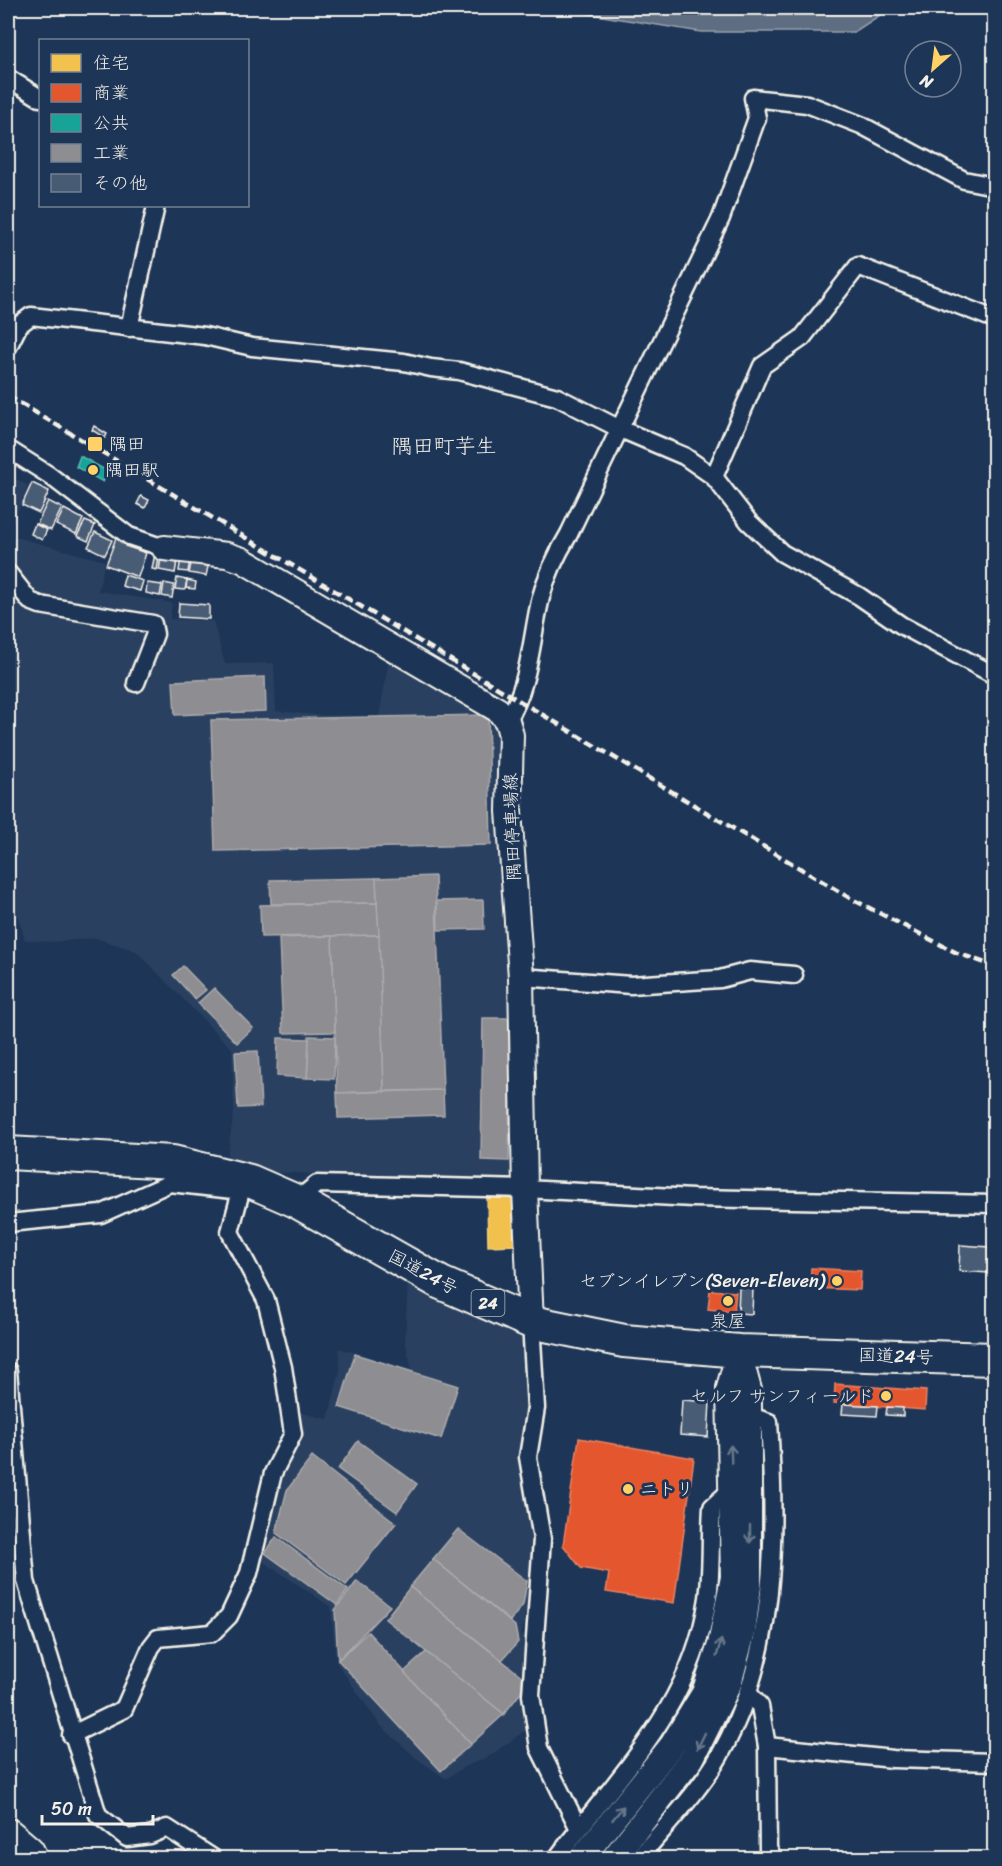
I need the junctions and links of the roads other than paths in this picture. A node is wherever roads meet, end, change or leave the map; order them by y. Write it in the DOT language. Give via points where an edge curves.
graph roads {
  1 [pos="8,78"];
  2 [pos="39,97"];
  3 [pos="994,186"];
  4 [pos="156,207"];
  5 [pos="994,319"];
  6 [pos="129,328"];
  7 [pos="8,347"];
  8 [pos="618,428"];
  9 [pos="8,450"];
  10 [pos="714,477"];
  11 [pos="164,548"];
  12 [pos="8,573"];
  13 [pos="994,675"];
  14 [pos="136,683"];
  15 [pos="507,721"];
  16 [pos="794,975"];
  17 [pos="521,977"];
  18 [pos="8,1153"];
  19 [pos="246,1186"];
  20 [pos="525,1189"];
  21 [pos="296,1201"];
  22 [pos="994,1204"];
  23 [pos="8,1222"];
  24 [pos="531,1322"];
  25 [pos="739,1350"];
  26 [pos="994,1359"];
  27 [pos="8,1371"];
  28 [pos="747,1415"];
  29 [pos="732,1489"];
  30 [pos="749,1694"];
  31 [pos="71,1735"];
  32 [pos="766,1746"];
  33 [pos="994,1762"];
  34 [pos="579,1829"];
  35 [pos="8,1835"];
  36 [pos="8,1852"];
  37 [pos="18,1858"];
  38 [pos="31,1858"];
  39 [pos="213,1858"];
  40 [pos="557,1858"];
  41 [pos="582,1858"];
  42 [pos="614,1858"];
  43 [pos="639,1858"];
  44 [pos="773,1858"];
  1 -- 2 [label="street"];
  3 -- 8 [label="street" via="964,180 861,125 807,104 753,98 757,118 721,218"];
  4 -- 6 [label="street"];
  5 -- 10 [label="street" via="858,266 802,338 762,366"];
  6 -- 7 [label="street" via="31,316 19,325"];
  6 -- 8 [label="street" via="459,371 557,397"];
  8 -- 10 [label="street" via="684,456"];
  8 -- 15 [label="street" via="552,564 519,702"];
  9 -- 11 [label="street" via="50,475 129,537"];
  10 -- 13 [label="street" via="749,522 782,553 860,596 901,625"];
  11 -- 15 [label="street" via="242,560 489,704"];
  12 -- 14 [label="street" via="30,601 40,605 153,624 155,634"];
  15 -- 17 [label="street, 隅田停車場線" via="511,735 511,852"];
  16 -- 17 [label="street" via="750,971 720,979 631,985"];
  17 -- 20 [label="street, 隅田停車場線"];
  18 -- 19 [label="highway, 国道24号 / 24" via="173,1162"];
  19 -- 21 [label="highway, 国道24号 / 24"];
  19 -- 23 [label="street" via="170,1183 101,1214"];
  19 -- 31 [label="street" via="230,1232 266,1300 283,1367 293,1434 273,1473 249,1573 229,1616 212,1633 158,1638 124,1709"];
  20 -- 21 [label="street" via="317,1184"];
  20 -- 22 [label="street" via="693,1198"];
  20 -- 24 [label="street, 隅田停車場線"];
  21 -- 24 [label="highway, 国道24号 / 24" via="441,1283"];
  24 -- 25 [label="highway, 国道24号 / 24" via="624,1341"];
  24 -- 34 [label="street" via="536,1408 528,1457 542,1539 531,1695 539,1748"];
  25 -- 26 [label="highway, 国道24号 / 24"];
  25 -- 28 [label="street" via="749,1390"];
  29 -- 25 [label="street, one-way" via="729,1388"];
  27 -- 31 [label="street" via="26,1581"];
  28 -- 30 [label="street" via="769,1422 772,1477 772,1576 765,1635"];
  28 -- 42 [label="street, one-way" via="748,1586 743,1632 729,1683 692,1758"];
  29 -- 34 [label="street" via="712,1507 708,1597 679,1697"];
  41 -- 29 [label="street, one-way" via="672,1745 704,1693 720,1645 733,1577"];
  30 -- 32 [label="street" via="760,1706"];
  30 -- 43 [label="street" via="730,1723 720,1755"];
  31 -- 39 [label="street" via="98,1815 127,1838 167,1828"];
  32 -- 33 [label="street" via="893,1760"];
  32 -- 44 [label="street" via="768,1849"];
  34 -- 40 [label="street"];
  35 -- 38 [label="highway"];
  36 -- 37 [label="highway"];
}
